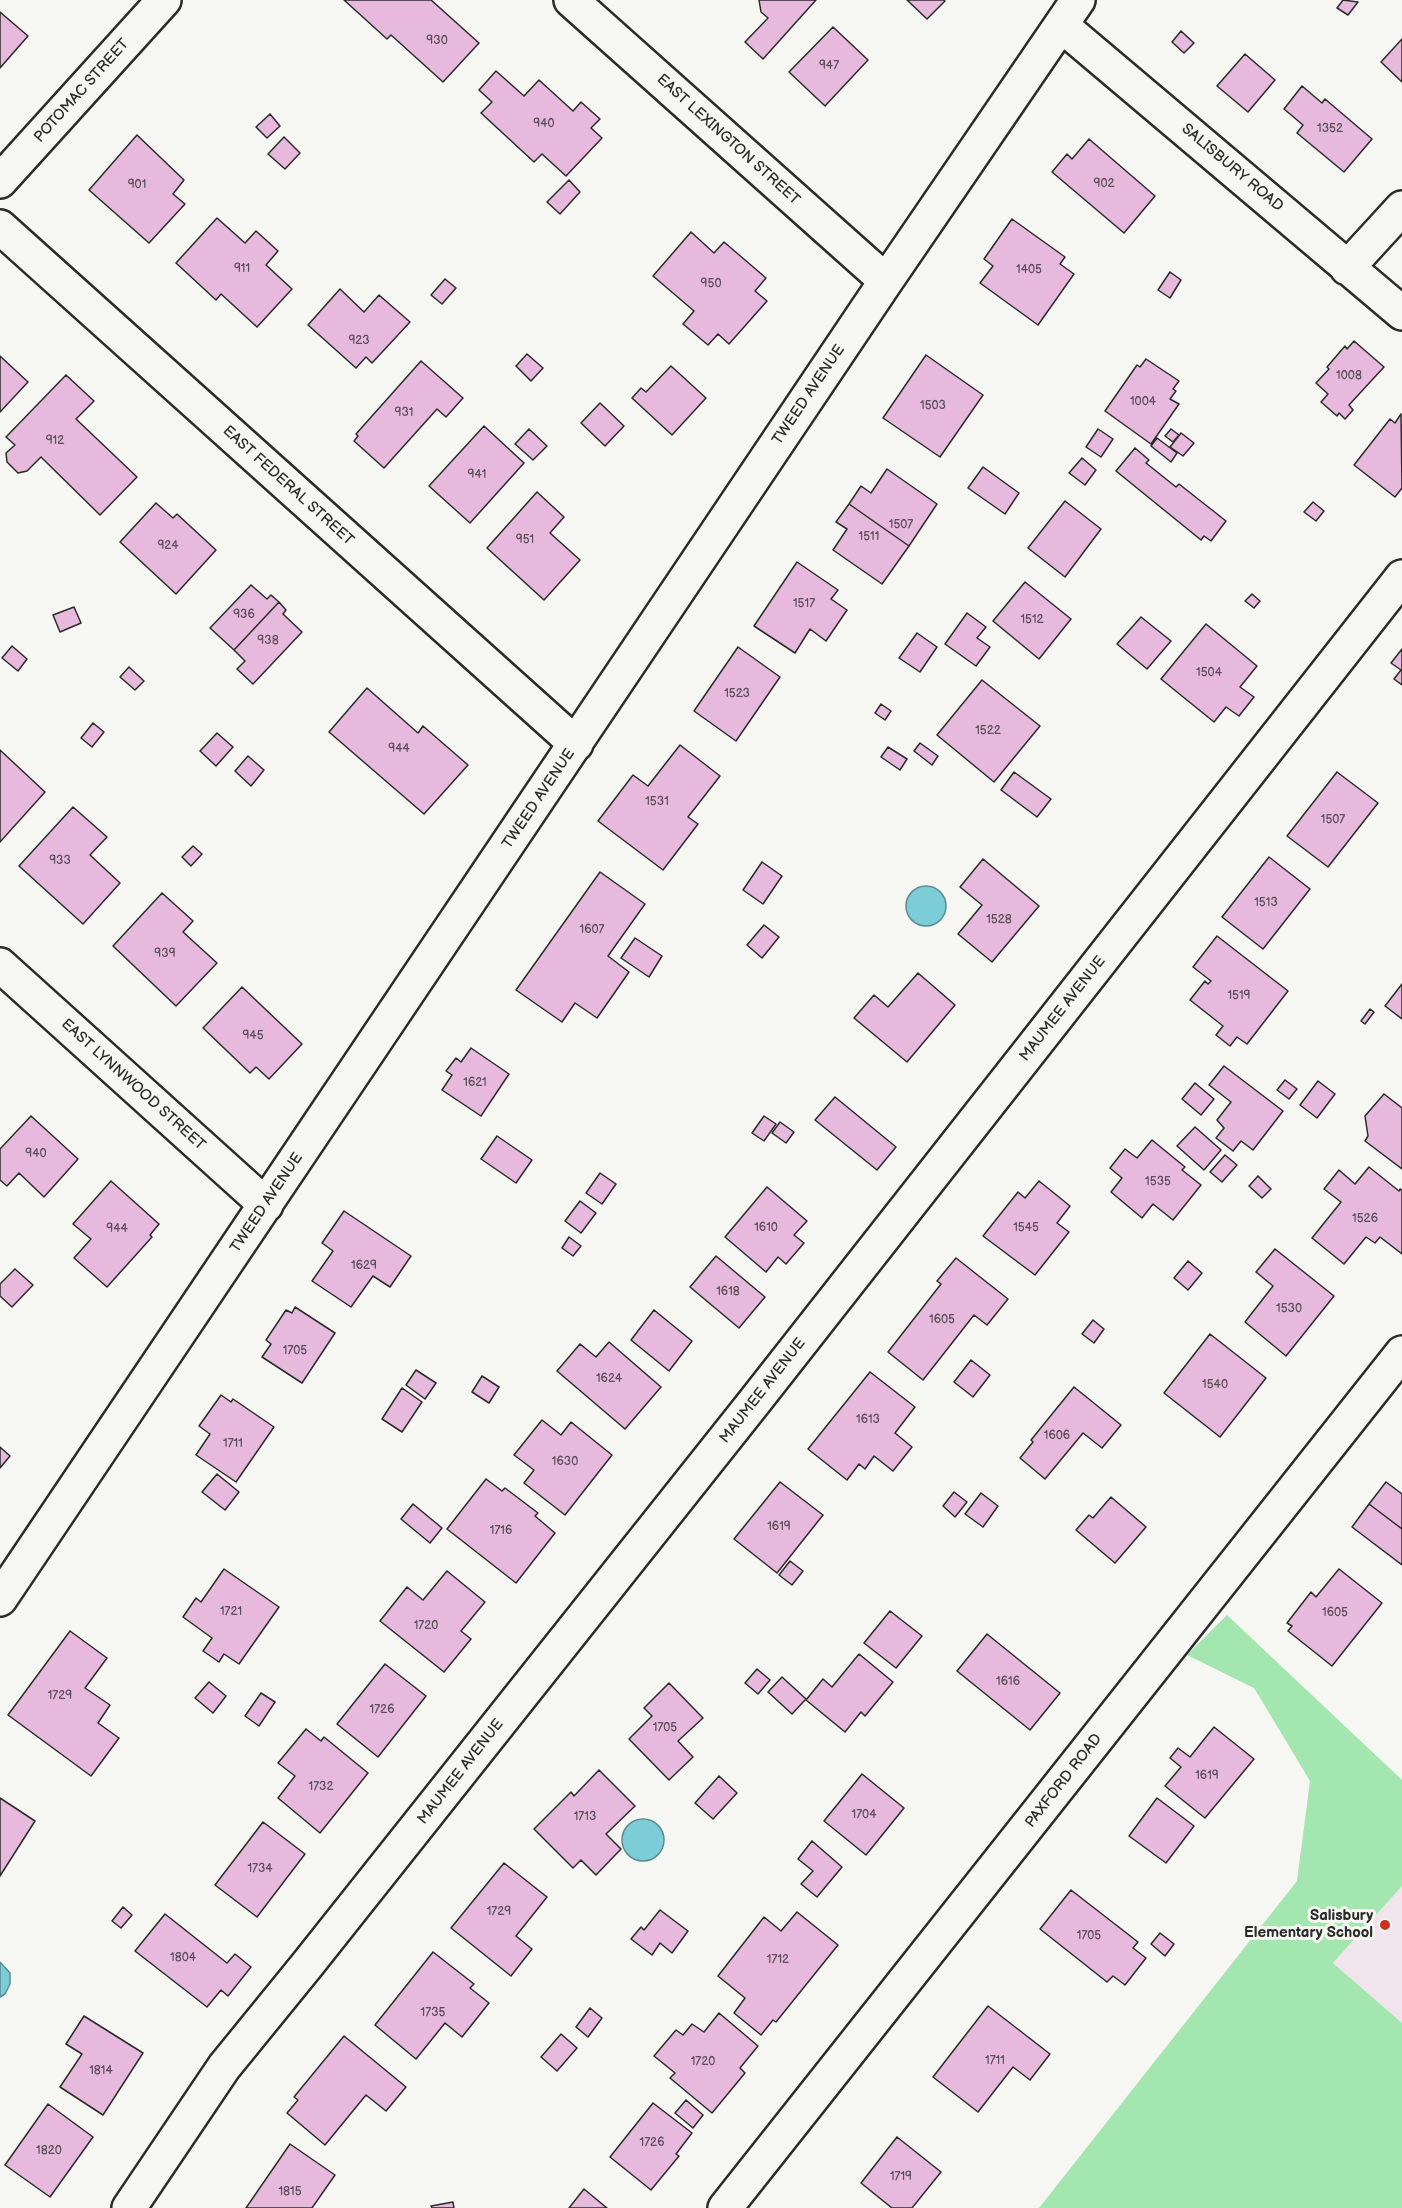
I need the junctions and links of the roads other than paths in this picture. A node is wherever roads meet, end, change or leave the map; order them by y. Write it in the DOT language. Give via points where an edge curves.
graph roads {
  1 [pos="164,0"];
  2 [pos="571,0"];
  3 [pos="1069,13"];
  4 [pos="0,181"];
  5 [pos="1402,208"];
  6 [pos="0,227"];
  7 [pos="1347,268"];
  8 [pos="886,281"];
  9 [pos="1402,313"];
  10 [pos="1402,577"];
  11 [pos="576,744"];
  12 [pos="0,965"];
  13 [pos="266,1205"];
  14 [pos="1402,1353"];
  15 [pos="0,1599"];
  16 [pos="129,2208"];
  17 [pos="725,2208"];
  1 -- 4 [label="street, POTOMAC STREET"];
  2 -- 8 [label="street, EAST LEXINGTON STREET"];
  3 -- 7 [label="street, SALISBURY ROAD"];
  3 -- 8 [label="street, TWEED AVENUE"];
  5 -- 7 [label="street"];
  6 -- 11 [label="street, EAST FEDERAL STREET"];
  7 -- 9 [label="street, SALISBURY ROAD"];
  8 -- 11 [label="street, TWEED AVENUE"];
  10 -- 16 [label="street, MAUMEE AVENUE" via="748,1410 224,2067"];
  11 -- 13 [label="street, TWEED AVENUE"];
  12 -- 13 [label="street, EAST LYNNWOOD STREET"];
  13 -- 15 [label="street, TWEED AVENUE"];
  14 -- 17 [label="street, PAXFORD ROAD"];
}
